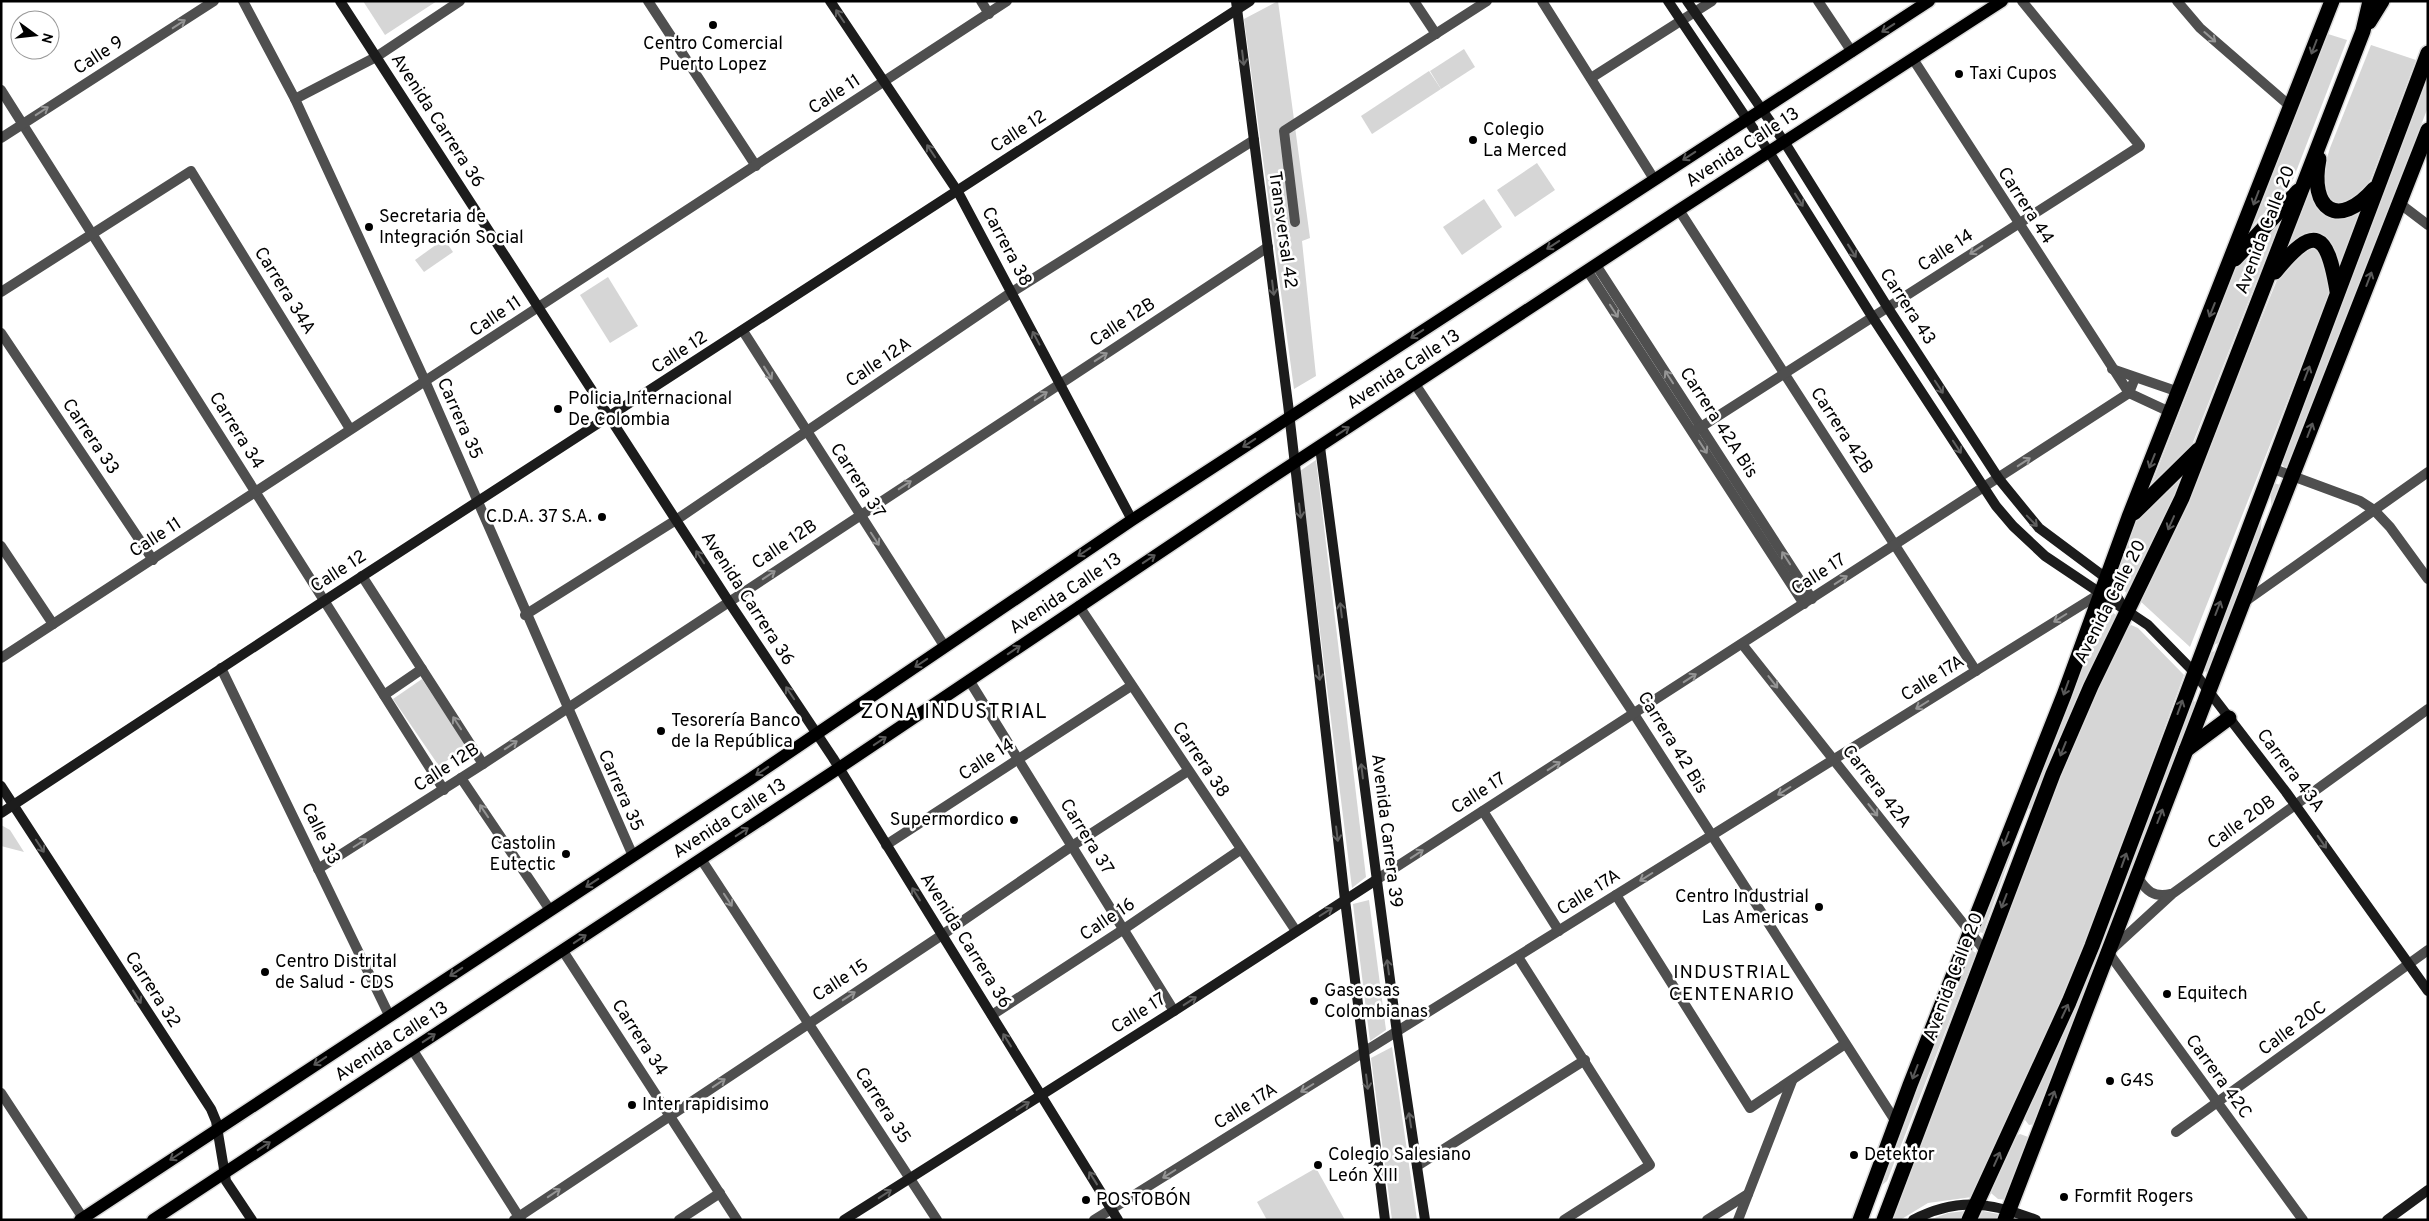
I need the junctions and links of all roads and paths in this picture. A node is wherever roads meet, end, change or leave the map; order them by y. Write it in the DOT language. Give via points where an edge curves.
graph roads {
  1 [pos="214,1"];
  2 [pos="243,1"];
  3 [pos="340,1"];
  4 [pos="460,1"];
  5 [pos="648,1"];
  6 [pos="830,1"];
  7 [pos="981,1"];
  8 [pos="1007,1"];
  9 [pos="1250,1"];
  10 [pos="1414,1"];
  11 [pos="1487,1"];
  12 [pos="1542,1"];
  13 [pos="1668,1"];
  14 [pos="1687,1"];
  15 [pos="1712,1"];
  16 [pos="1818,1"];
  17 [pos="1929,1"];
  18 [pos="2002,1"];
  19 [pos="2022,1"];
  20 [pos="2177,1"];
  21 [pos="2332,1"];
  22 [pos="2370,1"];
  23 [pos="2382,1"];
  24 [pos="1237,5"];
  25 [pos="1694,12"];
  26 [pos="989,14"];
  27 [pos="1681,21"];
  28 [pos="2363,31"];
  29 [pos="1436,34"];
  30 [pos="1852,52"];
  31 [pos="2428,53"];
  32 [pos="376,57"];
  33 [pos="1913,60"];
  34 [pos="2428,69"];
  35 [pos="1591,78"];
  36 [pos="885,82"];
  37 [pos="2415,87"];
  38 [pos="1,90"];
  39 [pos="295,100"];
  40 [pos="2291,107"];
  41 [pos="1762,110"];
  42 [pos="1747,120"];
  43 [pos="22,124"];
  44 [pos="2326,126"];
  45 [pos="2428,130"];
  46 [pos="1,138"];
  47 [pos="1254,140"];
  48 [pos="1785,143"];
  49 [pos="1769,152"];
  50 [pos="756,166"];
  51 [pos="1654,179"];
  52 [pos="2304,184"];
  53 [pos="2377,186"];
  54 [pos="958,192"];
  55 [pos="2399,204"];
  56 [pos="1679,210"];
  57 [pos="1295,222"];
  58 [pos="2017,223"];
  59 [pos="2428,226"];
  60 [pos="92,233"];
  61 [pos="1268,247"];
  62 [pos="2230,264"];
  63 [pos="1591,268"];
  64 [pos="2265,284"];
  65 [pos="1,292"];
  66 [pos="1012,292"];
  67 [pos="2337,292"];
  68 [pos="539,308"];
  69 [pos="1888,308"];
  70 [pos="1873,318"];
  71 [pos="743,331"];
  72 [pos="1,333"];
  73 [pos="2112,369"];
  74 [pos="1784,374"];
  75 [pos="2134,378"];
  76 [pos="426,383"];
  77 [pos="1060,383"];
  78 [pos="1415,384"];
  79 [pos="2180,390"];
  80 [pos="2129,393"];
  81 [pos="2172,413"];
  82 [pos="611,416"];
  83 [pos="1290,417"];
  84 [pos="350,429"];
  85 [pos="1698,429"];
  86 [pos="806,433"];
  87 [pos="2202,446"];
  88 [pos="1320,447"];
  89 [pos="1294,463"];
  90 [pos="2271,468"];
  91 [pos="2428,472"];
  92 [pos="2292,476"];
  93 [pos="1998,479"];
  94 [pos="2264,485"];
  95 [pos="1984,488"];
  96 [pos="255,492"];
  97 [pos="478,502"];
  98 [pos="2374,510"];
  99 [pos="860,515"];
  100 [pos="2130,518"];
  101 [pos="676,520"];
  102 [pos="1132,520"];
  103 [pos="2267,540"];
  104 [pos="1896,545"];
  105 [pos="1,546"];
  106 [pos="153,560"];
  107 [pos="362,576"];
  108 [pos="2106,578"];
  109 [pos="2428,579"];
  110 [pos="2101,593"];
  111 [pos="324,601"];
  112 [pos="1808,601"];
  113 [pos="729,602"];
  114 [pos="2242,604"];
  115 [pos="1079,606"];
  116 [pos="2126,609"];
  117 [pos="525,615"];
  118 [pos="53,624"];
  119 [pos="2227,642"];
  120 [pos="1742,644"];
  121 [pos="945,647"];
  122 [pos="2201,654"];
  123 [pos="1,658"];
  124 [pos="221,668"];
  125 [pos="422,670"];
  126 [pos="1976,671"];
  127 [pos="2194,672"];
  128 [pos="969,680"];
  129 [pos="1131,686"];
  130 [pos="2209,691"];
  131 [pos="384,695"];
  132 [pos="567,708"];
  133 [pos="2428,709"];
  134 [pos="1634,714"];
  135 [pos="2229,718"];
  136 [pos="817,734"];
  137 [pos="2186,750"];
  138 [pos="1018,759"];
  139 [pos="1834,760"];
  140 [pos="483,764"];
  141 [pos="839,768"];
  142 [pos="1188,771"];
  143 [pos="462,778"];
  144 [pos="1,786"];
  145 [pos="444,790"];
  146 [pos="14,805"];
  147 [pos="2295,805"];
  148 [pos="1483,811"];
  149 [pos="2018,811"];
  150 [pos="1,813"];
  151 [pos="2029,834"];
  152 [pos="1711,836"];
  153 [pos="886,845"];
  154 [pos="1072,846"];
  155 [pos="1240,850"];
  156 [pos="633,856"];
  157 [pos="701,859"];
  158 [pos="318,869"];
  159 [pos="2137,877"];
  160 [pos="1376,880"];
  161 [pos="2172,894"];
  162 [pos="1616,895"];
  163 [pos="1345,900"];
  164 [pos="550,910"];
  165 [pos="1124,930"];
  166 [pos="1296,931"];
  167 [pos="1559,931"];
  168 [pos="1970,932"];
  169 [pos="942,935"];
  170 [pos="2092,946"];
  171 [pos="2428,950"];
  172 [pos="562,951"];
  173 [pos="1984,951"];
  174 [pos="2108,952"];
  175 [pos="1518,957"];
  176 [pos="2409,964"];
  177 [pos="2428,991"];
  178 [pos="1174,1011"];
  179 [pos="390,1015"];
  180 [pos="992,1015"];
  181 [pos="808,1022"];
  182 [pos="1397,1033"];
  183 [pos="1845,1044"];
  184 [pos="412,1049"];
  185 [pos="1364,1053"];
  186 [pos="1585,1060"];
  187 [pos="1792,1081"];
  188 [pos="1041,1095"];
  189 [pos="2,1097"];
  190 [pos="2218,1104"];
  191 [pos="670,1116"];
  192 [pos="1896,1122"];
  193 [pos="2013,1124"];
  194 [pos="217,1129"];
  195 [pos="2176,1132"];
  196 [pos="2039,1133"];
  197 [pos="1417,1166"];
  198 [pos="223,1173"];
  199 [pos="910,1178"];
  200 [pos="2428,1190"];
  201 [pos="1895,1191"];
  202 [pos="720,1194"];
  203 [pos="1748,1194"];
  204 [pos="1867,1200"];
  205 [pos="1977,1203"];
  206 [pos="1112,1209"];
  207 [pos="2007,1214"];
  208 [pos="81,1219"];
  209 [pos="518,1219"];
  210 [pos="153,1220"];
  211 [pos="252,1220"];
  212 [pos="679,1220"];
  213 [pos="736,1220"];
  214 [pos="844,1220"];
  215 [pos="937,1220"];
  216 [pos="1094,1220"];
  217 [pos="1118,1220"];
  218 [pos="1385,1220"];
  219 [pos="1425,1220"];
  220 [pos="1564,1220"];
  221 [pos="1707,1220"];
  222 [pos="1738,1220"];
  223 [pos="1860,1220"];
  224 [pos="1884,1220"];
  225 [pos="1913,1220"];
  226 [pos="1969,1220"];
  227 [pos="2036,1220"];
  228 [pos="2303,1220"];
  229 [pos="2387,1220"];
  43 -- 1 [label="street, Calle 9, one-way"];
  2 -- 39 [label="street, Carrera 35"];
  3 -- 32 [label="street, Avenida Carrera 36"];
  4 -- 32 [label="street"];
  5 -- 50 [label="street"];
  36 -- 6 [label="street, Carrera 38, one-way"];
  7 -- 26 [label="street"];
  8 -- 26 [label="street, Calle 11"];
  9 -- 24 [label="street, Calle 12"];
  10 -- 29 [label="street"];
  11 -- 29 [label="street"];
  12 -- 35 [label="street"];
  13 -- 27 [label="street, Carrera 43"];
  14 -- 25 [label="street, Carrera 43"];
  15 -- 25 [label="street"];
  16 -- 30 [label="street"];
  17 -- 30 [label="main road, Avenida Calle 13, one-way"];
  18 -- 33 [label="main road, Avenida Calle 13"];
  19 -- 58 [label="street, Calle 14" via="2140,146"];
  20 -- 40 [label="street, one-way" via="2200,28"];
  21 -- 40 [label="highway, Avenida Calle 20, one-way"];
  22 -- 28 [label="highway, Avenida Calle 20"];
  23 -- 28 [label="highway"];
  24 -- 47 [label="street, Transversal 42, one-way"];
  24 -- 54 [label="street, Calle 12"];
  25 -- 27 [label="street"];
  25 -- 41 [label="street, Carrera 43"];
  26 -- 36 [label="street, Calle 11"];
  27 -- 35 [label="street"];
  27 -- 42 [label="street, Carrera 43"];
  28 -- 44 [label="highway, Avenida Calle 20"];
  29 -- 57 [label="street, Transversal 42" via="1284,131"];
  30 -- 41 [label="main road, Avenida Calle 13"];
  31 -- 37 [label="highway"];
  32 -- 39 [label="street"];
  32 -- 68 [label="street, Avenida Carrera 36"];
  33 -- 48 [label="main road, Avenida Calle 13"];
  33 -- 58 [label="street, Carrera 44"];
  34 -- 37 [label="highway"];
  35 -- 51 [label="street"];
  36 -- 50 [label="street, Calle 11"];
  54 -- 36 [label="street, Carrera 38, one-way"];
  37 -- 53 [label="highway"];
  38 -- 43 [label="street, Carrera 34"];
  39 -- 76 [label="street, Carrera 35"];
  40 -- 62 [label="highway, Avenida Calle 20, one-way"];
  41 -- 42 [label="main road, Avenida Calle 13"];
  41 -- 48 [label="street, Carrera 43"];
  42 -- 49 [label="street, Carrera 43"];
  42 -- 51 [label="main road, Avenida Calle 13, one-way"];
  43 -- 46 [label="street, Calle 9"];
  43 -- 60 [label="street, Carrera 34"];
  44 -- 52 [label="highway, Avenida Calle 20"];
  44 -- 53 [label="highway" via="2317,171 2318,192 2325,206 2334,211 2352,209"];
  45 -- 55 [label="highway"];
  47 -- 61 [label="street, Transversal 42"];
  47 -- 66 [label="street, Calle 12A"];
  48 -- 49 [label="main road, Avenida Calle 13"];
  48 -- 69 [label="street, Carrera 43, one-way"];
  49 -- 56 [label="main road, Avenida Calle 13"];
  49 -- 70 [label="street, Carrera 43, one-way"];
  50 -- 68 [label="street, Calle 11"];
  51 -- 83 [label="main road, Avenida Calle 13, one-way"];
  52 -- 62 [label="highway"];
  52 -- 64 [label="highway, Avenida Calle 20"];
  53 -- 67 [label="highway"];
  54 -- 66 [label="street, Carrera 38"];
  54 -- 71 [label="street, Calle 12"];
  55 -- 59 [label="street"];
  92 -- 55 [label="highway, one-way"];
  56 -- 63 [label="main road, Avenida Calle 13"];
  56 -- 74 [label="street, Carrera 42B"];
  58 -- 69 [label="street, Calle 14, one-way"];
  58 -- 73 [label="street, Carrera 44"];
  60 -- 65 [label="street"];
  60 -- 84 [label="street, Carrera 34A" via="191,171"];
  60 -- 96 [label="street, Carrera 34"];
  77 -- 61 [label="street, Calle 12B, one-way"];
  61 -- 83 [label="street, Transversal 42, one-way"];
  62 -- 79 [label="highway, Avenida Calle 20, one-way"];
  63 -- 78 [label="main road, Avenida Calle 13"];
  63 -- 85 [label="street, Carrera 42A Bis"];
  64 -- 67 [label="highway" via="2296,246 2315,240 2330,255"];
  64 -- 87 [label="highway, Avenida Calle 20"];
  77 -- 66 [label="street, Carrera 38, one-way"];
  66 -- 86 [label="street, Calle 12A"];
  90 -- 67 [label="highway, one-way"];
  68 -- 76 [label="street, Calle 11"];
  68 -- 82 [label="street, Avenida Carrera 36"];
  69 -- 70 [label="street, Calle 14"];
  69 -- 93 [label="street, Carrera 43, one-way"];
  70 -- 74 [label="street, Calle 14"];
  70 -- 95 [label="street, Carrera 43, one-way"];
  71 -- 82 [label="street, Calle 12"];
  71 -- 86 [label="street, Carrera 37, one-way"];
  72 -- 106 [label="street, Carrera 33"];
  73 -- 75 [label="street"];
  73 -- 80 [label="street, Carrera 44"];
  74 -- 85 [label="street, Calle 14"];
  74 -- 104 [label="street, Carrera 42B"];
  75 -- 79 [label="street"];
  75 -- 80 [label="street"];
  76 -- 84 [label="street, Calle 11"];
  76 -- 97 [label="street, Carrera 35"];
  99 -- 77 [label="street, Calle 12B, one-way"];
  77 -- 102 [label="street, Carrera 38"];
  88 -- 78 [label="main road, Avenida Calle 13, one-way"];
  78 -- 134 [label="street, Carrera 42 Bis"];
  79 -- 81 [label="highway, Avenida Calle 20"];
  80 -- 81 [label="street"];
  93 -- 80 [label="street, Calle 17, one-way"];
  81 -- 100 [label="highway, Avenida Calle 20, one-way"];
  82 -- 97 [label="street, Calle 12"];
  82 -- 101 [label="street, Avenida Carrera 36"];
  83 -- 89 [label="street, Transversal 42"];
  83 -- 102 [label="main road, Avenida Calle 13, one-way"];
  84 -- 96 [label="street, Calle 11"];
  85 -- 112 [label="street, Carrera 42A Bis"];
  86 -- 99 [label="street, Carrera 37"];
  86 -- 101 [label="street, Calle 12A"];
  87 -- 100 [label="highway"];
  87 -- 116 [label="highway, Avenida Calle 20, one-way" via="2175,515"];
  88 -- 89 [label="main road, Avenida Calle 13"];
  160 -- 88 [label="street, Avenida Carrera 39, one-way"];
  115 -- 89 [label="main road, Avenida Calle 13, one-way"];
  89 -- 163 [label="street, one-way"];
  90 -- 92 [label="street"];
  90 -- 94 [label="highway"];
  91 -- 98 [label="street"];
  92 -- 98 [label="street" via="2360,501"];
  92 -- 103 [label="highway"];
  93 -- 95 [label="street, Calle 17"];
  93 -- 108 [label="street, Carrera 43, one-way" via="2039,528"];
  94 -- 103 [label="highway"];
  122 -- 94 [label="highway, one-way"];
  95 -- 104 [label="street, Calle 17"];
  95 -- 110 [label="street, Carrera 43" via="2028,541"];
  96 -- 106 [label="street, Calle 11"];
  96 -- 111 [label="street, Carrera 34"];
  97 -- 107 [label="street, Calle 12"];
  97 -- 117 [label="street, Carrera 35"];
  98 -- 109 [label="street"];
  98 -- 114 [label="street"];
  113 -- 99 [label="street, Calle 12B, one-way"];
  99 -- 121 [label="street, Carrera 37, one-way"];
  100 -- 108 [label="highway, Avenida Calle 20"];
  113 -- 101 [label="street, Avenida Carrera 36, one-way"];
  101 -- 117 [label="street, Calle 12A"];
  102 -- 121 [label="main road, Avenida Calle 13, one-way"];
  103 -- 114 [label="highway"];
  112 -- 104 [label="street, Calle 17, one-way"];
  104 -- 126 [label="street, Carrera 42B"];
  105 -- 118 [label="street"];
  106 -- 118 [label="street, Calle 11"];
  107 -- 111 [label="street, Calle 12"];
  107 -- 125 [label="street"];
  108 -- 110 [label="highway, Avenida Calle 20"];
  108 -- 116 [label="street, Carrera 43"];
  110 -- 116 [label="street, Carrera 43A"];
  110 -- 126 [label="street, Calle 17A, one-way"];
  110 -- 149 [label="highway, Avenida Calle 20, one-way"];
  111 -- 124 [label="street, Calle 12"];
  111 -- 131 [label="street, Carrera 34"];
  112 -- 120 [label="street, Calle 17"];
  113 -- 132 [label="street, Calle 12B"];
  136 -- 113 [label="street, Avenida Carrera 36, one-way"];
  114 -- 119 [label="highway"];
  128 -- 115 [label="main road, Avenida Calle 13, one-way"];
  115 -- 129 [label="street, Carrera 38"];
  116 -- 127 [label="street, Carrera 43A" via="2155,631"];
  116 -- 151 [label="highway, Avenida Calle 20, one-way"];
  117 -- 132 [label="street, Carrera 35"];
  118 -- 123 [label="street, Calle 11"];
  119 -- 122 [label="highway"];
  119 -- 130 [label="highway"];
  134 -- 120 [label="street, Calle 17, one-way"];
  120 -- 139 [label="street, Carrera 42A, one-way"];
  121 -- 136 [label="main road, Avenida Calle 13, one-way"];
  122 -- 127 [label="highway"];
  124 -- 146 [label="street, Calle 12"];
  124 -- 158 [label="street, Calle 33"];
  125 -- 131 [label="street"];
  140 -- 125 [label="street, one-way"];
  126 -- 139 [label="street, Calle 17A, one-way"];
  127 -- 130 [label="street, Carrera 43A"];
  170 -- 127 [label="highway, one-way"];
  128 -- 138 [label="street, Carrera 37"];
  141 -- 128 [label="main road, Avenida Calle 13, one-way"];
  129 -- 138 [label="street, Calle 14"];
  129 -- 142 [label="street, Carrera 38"];
  130 -- 135 [label="street, Carrera 43A"];
  130 -- 137 [label="highway"];
  131 -- 145 [label="street, Carrera 34"];
  140 -- 132 [label="street, Calle 12B, one-way"];
  132 -- 156 [label="street, Carrera 35"];
  133 -- 147 [label="street, Calle 20B"];
  148 -- 134 [label="street, Calle 17, one-way"];
  134 -- 152 [label="street, Carrera 42 Bis"];
  135 -- 137 [label="highway"];
  135 -- 147 [label="street, Carrera 43A"];
  136 -- 141 [label="street, Avenida Carrera 36"];
  136 -- 156 [label="main road, Avenida Calle 13, one-way"];
  159 -- 137 [label="highway, one-way"];
  138 -- 153 [label="street, Calle 14"];
  138 -- 154 [label="street, Carrera 37"];
  139 -- 152 [label="street, Calle 17A, one-way"];
  139 -- 168 [label="street, Carrera 42A, one-way"];
  140 -- 143 [label="street, Calle 12B"];
  141 -- 153 [label="street, Avenida Carrera 36"];
  157 -- 141 [label="main road, Avenida Calle 13, one-way"];
  142 -- 154 [label="street, Calle 15"];
  142 -- 155 [label="street, Carrera 38"];
  143 -- 145 [label="street, Calle 12B"];
  164 -- 143 [label="street, one-way"];
  144 -- 146 [label="street, Carrera 32"];
  158 -- 145 [label="street, Calle 12B, one-way"];
  146 -- 150 [label="street, Calle 12"];
  146 -- 194 [label="street, Carrera 32, one-way" via="211,1109"];
  147 -- 161 [label="street, Calle 20B"];
  147 -- 176 [label="street, Carrera 43A, one-way"];
  160 -- 148 [label="street, Calle 17, one-way"];
  148 -- 167 [label="street"];
  149 -- 151 [label="highway"];
  149 -- 168 [label="highway, Avenida Calle 20, one-way"];
  151 -- 173 [label="highway, Avenida Calle 20, one-way"];
  152 -- 162 [label="street, Calle 17A, one-way"];
  152 -- 183 [label="street, Carrera 42 Bis"];
  169 -- 153 [label="street, Avenida Carrera 36, one-way"];
  154 -- 165 [label="street, Carrera 37"];
  154 -- 169 [label="street, Calle 15"];
  155 -- 165 [label="street, Calle 16"];
  155 -- 166 [label="street, Carrera 38"];
  156 -- 164 [label="main road, Avenida Calle 13, one-way"];
  172 -- 157 [label="main road, Avenida Calle 13, one-way"];
  157 -- 181 [label="street, Carrera 35, one-way"];
  158 -- 179 [label="street, Calle 33"];
  159 -- 161 [label="street" via="2152,894"];
  159 -- 174 [label="highway"];
  160 -- 163 [label="street, Calle 17"];
  182 -- 160 [label="street, Avenida Carrera 39, one-way"];
  161 -- 174 [label="street, Calle 20B"];
  162 -- 167 [label="street, Calle 17A"];
  162 -- 187 [label="street" via="1750,1108"];
  166 -- 163 [label="street, Calle 17, one-way"];
  163 -- 185 [label="street"];
  164 -- 179 [label="main road, Avenida Calle 13, one-way"];
  165 -- 178 [label="street, Carrera 37"];
  165 -- 180 [label="street, Calle 16"];
  178 -- 166 [label="street, Calle 17, one-way"];
  167 -- 175 [label="street, Calle 17A"];
  168 -- 173 [label="street, Carrera 42A"];
  168 -- 192 [label="highway, Avenida Calle 20, one-way"];
  169 -- 180 [label="street, Avenida Carrera 36"];
  181 -- 169 [label="street, Calle 15, one-way"];
  170 -- 174 [label="street"];
  193 -- 170 [label="highway, one-way"];
  171 -- 176 [label="street, Calle 20C"];
  184 -- 172 [label="main road, Avenida Calle 13, one-way"];
  172 -- 191 [label="street, Carrera 34"];
  173 -- 201 [label="highway, Avenida Calle 20"];
  174 -- 190 [label="street, Carrera 42C"];
  196 -- 174 [label="highway, one-way"];
  175 -- 182 [label="street, Calle 17A"];
  175 -- 186 [label="street"];
  176 -- 177 [label="street, Carrera 43A"];
  176 -- 190 [label="street, Calle 20C"];
  178 -- 188 [label="street, Calle 17"];
  179 -- 194 [label="main road, Avenida Calle 13, one-way"];
  188 -- 180 [label="street, Avenida Carrera 36, one-way"];
  191 -- 181 [label="street, Calle 15, one-way"];
  181 -- 199 [label="street, Carrera 35"];
  182 -- 185 [label="street, Calle 17A"];
  197 -- 182 [label="street, Avenida Carrera 39, one-way"];
  183 -- 187 [label="street"];
  183 -- 192 [label="street, Carrera 42 Bis"];
  198 -- 184 [label="main road, Avenida Calle 13, one-way"];
  184 -- 209 [label="street"];
  185 -- 206 [label="street, Calle 17A, one-way"];
  185 -- 218 [label="street, one-way"];
  186 -- 197 [label="street"];
  186 -- 220 [label="street" via="1650,1165"];
  187 -- 203 [label="street"];
  199 -- 188 [label="street, Calle 17, one-way"];
  206 -- 188 [label="street, Avenida Carrera 36, one-way"];
  189 -- 208 [label="street"];
  190 -- 195 [label="street, Calle 20C"];
  190 -- 228 [label="street, Carrera 42C"];
  191 -- 202 [label="street, Carrera 34"];
  209 -- 191 [label="street, Calle 15, one-way"];
  192 -- 204 [label="highway, Avenida Calle 20"];
  193 -- 196 [label="highway"];
  205 -- 193 [label="highway, one-way"];
  194 -- 198 [label="street, Carrera 32"];
  194 -- 208 [label="main road, Avenida Calle 13, one-way"];
  196 -- 207 [label="highway"];
  197 -- 219 [label="street, Avenida Carrera 39"];
  198 -- 210 [label="main road, Avenida Calle 13"];
  198 -- 211 [label="street, Carrera 32"];
  214 -- 199 [label="street, Calle 17, one-way"];
  199 -- 215 [label="street, Carrera 35"];
  200 -- 229 [label="street"];
  201 -- 204 [label="highway"];
  201 -- 224 [label="highway, Avenida Calle 20"];
  202 -- 212 [label="street"];
  202 -- 213 [label="street, Carrera 34"];
  203 -- 221 [label="street"];
  203 -- 222 [label="street"];
  204 -- 223 [label="highway, Avenida Calle 20"];
  205 -- 207 [label="street"];
  205 -- 225 [label="street" via="1948,1206"];
  205 -- 226 [label="highway"];
  206 -- 216 [label="street, Calle 17A"];
  206 -- 217 [label="street, Avenida Carrera 36"];
  207 -- 227 [label="street"];
}
